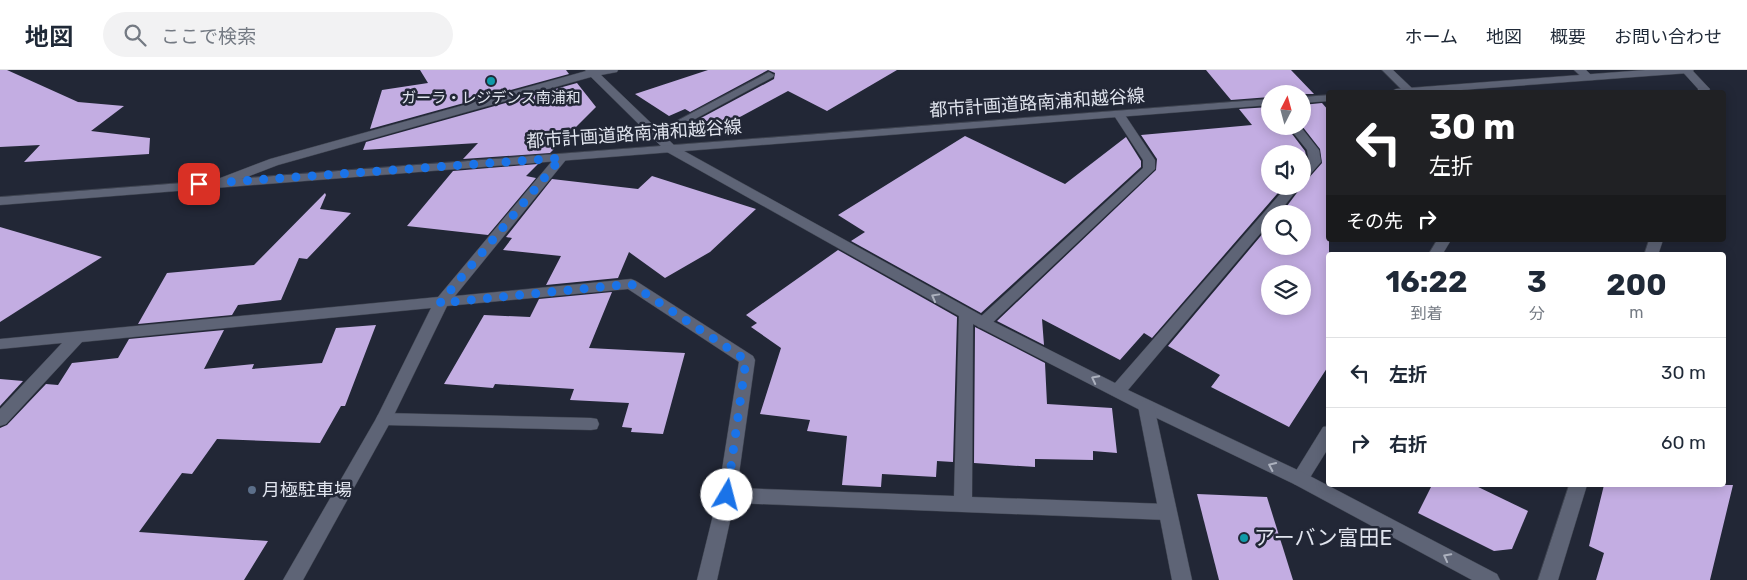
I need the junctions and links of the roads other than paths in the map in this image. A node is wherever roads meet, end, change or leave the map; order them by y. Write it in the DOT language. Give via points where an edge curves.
graph roads {
  1 [pos="613,70"];
  2 [pos="1387,70"];
  3 [pos="1579,70"];
  4 [pos="1687,70"];
  5 [pos="591,72"];
  6 [pos="769,75"];
  7 [pos="1589,78"];
  8 [pos="1408,90"];
  9 [pos="1453,90"];
  10 [pos="1704,90"];
  11 [pos="1326,98"];
  12 [pos="1311,99"];
  13 [pos="1261,103"];
  14 [pos="1119,114"];
  15 [pos="656,134"];
  16 [pos="1302,135"];
  17 [pos="1310,145"];
  18 [pos="1311,146"];
  19 [pos="671,149"];
  20 [pos="561,158"];
  21 [pos="1311,166"];
  22 [pos="219,183"];
  23 [pos="1286,195"];
  24 [pos="0,201"];
  25 [pos="1278,205"];
  26 [pos="1261,224"];
  27 [pos="440,303"];
  28 [pos="966,314"];
  29 [pos="983,323"];
  30 [pos="76,337"];
  31 [pos="0,344"];
  32 [pos="1118,391"];
  33 [pos="1146,406"];
  34 [pos="0,420"];
  35 [pos="384,420"];
  36 [pos="591,424"];
  37 [pos="1326,437"];
  38 [pos="1300,479"];
  39 [pos="1577,487"];
  40 [pos="727,495"];
  41 [pos="963,503"];
  42 [pos="1167,512"];
  43 [pos="293,580"];
  44 [pos="707,580"];
  45 [pos="1182,580"];
  46 [pos="1490,580"];
  47 [pos="1548,580"];
  1 -- 5 [label="street"];
  2 -- 8 [label="street"];
  3 -- 7 [label="street"];
  4 -- 7 [label="street"];
  4 -- 10 [label="street"];
  5 -- 15 [label="street"];
  5 -- 22 [label="street" via="274,162"];
  6 -- 15 [label="street"];
  7 -- 9 [label="street"];
  11 -- 12 [label="street"];
  13 -- 14 [label="street, 都市計画道路南浦和越谷線"];
  14 -- 19 [label="street, 都市計画道路南浦和越谷線"];
  14 -- 29 [label="street" via="1149,160 1149,169"];
  15 -- 19 [label="street"];
  16 -- 17 [label="street"];
  18 -- 21 [label="street" via="1315,162"];
  19 -- 20 [label="street, 都市計画道路南浦和越谷線"];
  28 -- 19 [label="street, one-way"];
  20 -- 22 [label="street, 都市計画道路南浦和越谷線"];
  20 -- 27 [label="street"];
  22 -- 24 [label="street, 都市計画道路南浦和越谷線"];
  23 -- 25 [label="street"];
  26 -- 32 [label="street"];
  27 -- 30 [label="street"];
  27 -- 35 [label="street"];
  27 -- 40 [label="street" via="631,284 746,360"];
  28 -- 29 [label="street"];
  28 -- 41 [label="street"];
  32 -- 29 [label="street, one-way"];
  30 -- 31 [label="street"];
  30 -- 34 [label="street"];
  32 -- 33 [label="street"];
  38 -- 33 [label="street, one-way"];
  33 -- 42 [label="street"];
  35 -- 36 [label="street"];
  35 -- 43 [label="street"];
  37 -- 38 [label="street"];
  46 -- 38 [label="street, one-way"];
  39 -- 47 [label="street"];
  40 -- 41 [label="street"];
  40 -- 44 [label="street"];
  41 -- 42 [label="street"];
  42 -- 45 [label="street"];
}
